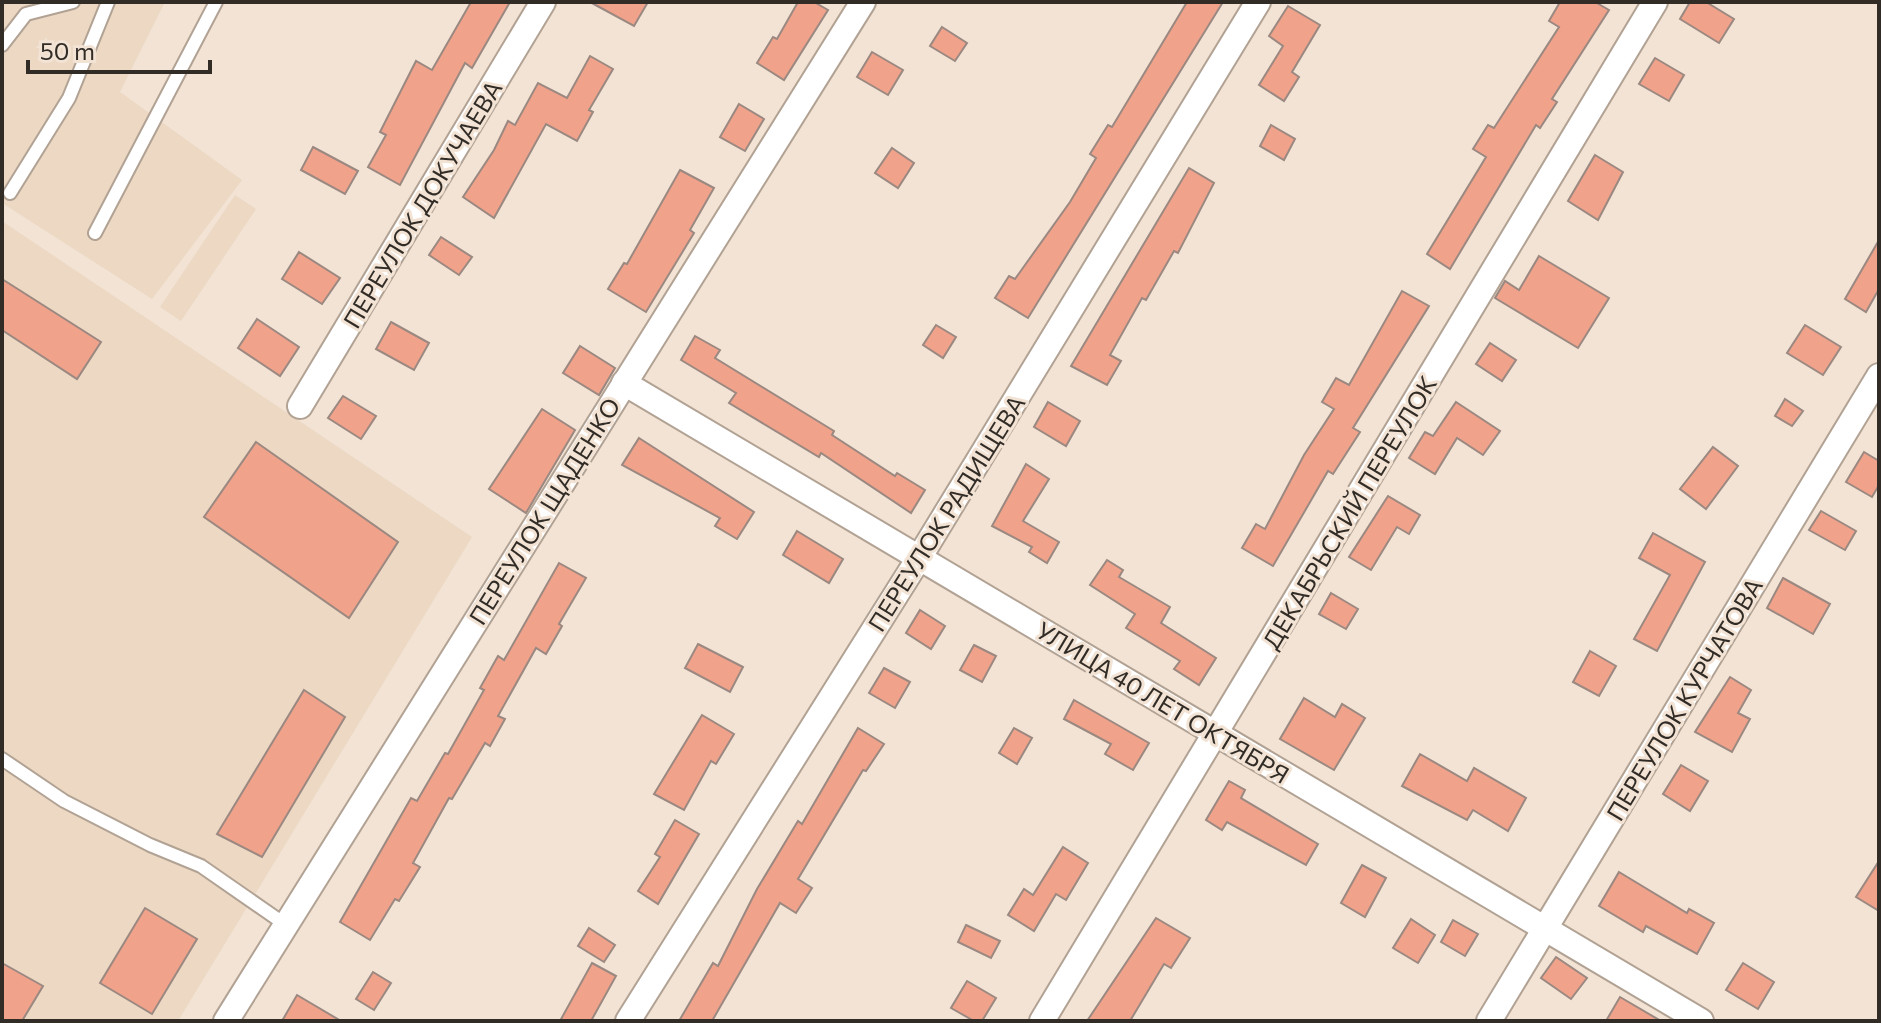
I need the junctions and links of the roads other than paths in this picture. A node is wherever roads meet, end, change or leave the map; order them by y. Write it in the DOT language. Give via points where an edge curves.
graph roads {
  1 [pos="73,2"];
  2 [pos="108,2"];
  3 [pos="216,2"];
  4 [pos="543,2"];
  5 [pos="863,2"];
  6 [pos="1258,2"];
  7 [pos="1655,2"];
  8 [pos="2,45"];
  9 [pos="10,193"];
  10 [pos="95,233"];
  11 [pos="1879,376"];
  12 [pos="624,383"];
  13 [pos="300,406"];
  14 [pos="919,558"];
  15 [pos="1216,734"];
  16 [pos="2,759"];
  17 [pos="286,925"];
  18 [pos="1546,929"];
  19 [pos="226,1021"];
  20 [pos="628,1021"];
  21 [pos="1042,1021"];
  22 [pos="1489,1021"];
  23 [pos="1701,1021"];
  1 -- 8 [label="lane" via="26,14"];
  2 -- 9 [label="lane" via="69,98"];
  3 -- 10 [label="lane"];
  4 -- 13 [label="street, ПЕРЕУЛОК ДОКУЧАЕВА"];
  5 -- 12 [label="street, ПЕРЕУЛОК ЩАДЕНКО"];
  6 -- 14 [label="street, ПЕРЕУЛОК РАДИЩЕВА"];
  7 -- 15 [label="street, ДЕКАБРЬСКИЙ ПЕРЕУЛОК"];
  11 -- 18 [label="street, ПЕРЕУЛОК КУРЧАТОВА"];
  12 -- 14 [label="street, УЛИЦА 40 ЛЕТ ОКТЯБРЯ"];
  12 -- 17 [label="street, ПЕРЕУЛОК ЩАДЕНКО"];
  14 -- 15 [label="street, УЛИЦА 40 ЛЕТ ОКТЯБРЯ"];
  14 -- 20 [label="street, ПЕРЕУЛОК РАДИЩЕВА"];
  15 -- 18 [label="street, УЛИЦА 40 ЛЕТ ОКТЯБРЯ"];
  15 -- 21 [label="street, ДЕКАБРЬСКИЙ ПЕРЕУЛОК"];
  16 -- 17 [label="lane" via="64,801 201,866"];
  17 -- 19 [label="street, ПЕРЕУЛОК ЩАДЕНКО"];
  18 -- 22 [label="street, ПЕРЕУЛОК КУРЧАТОВА"];
  18 -- 23 [label="street, УЛИЦА 40 ЛЕТ ОКТЯБРЯ"];
}
